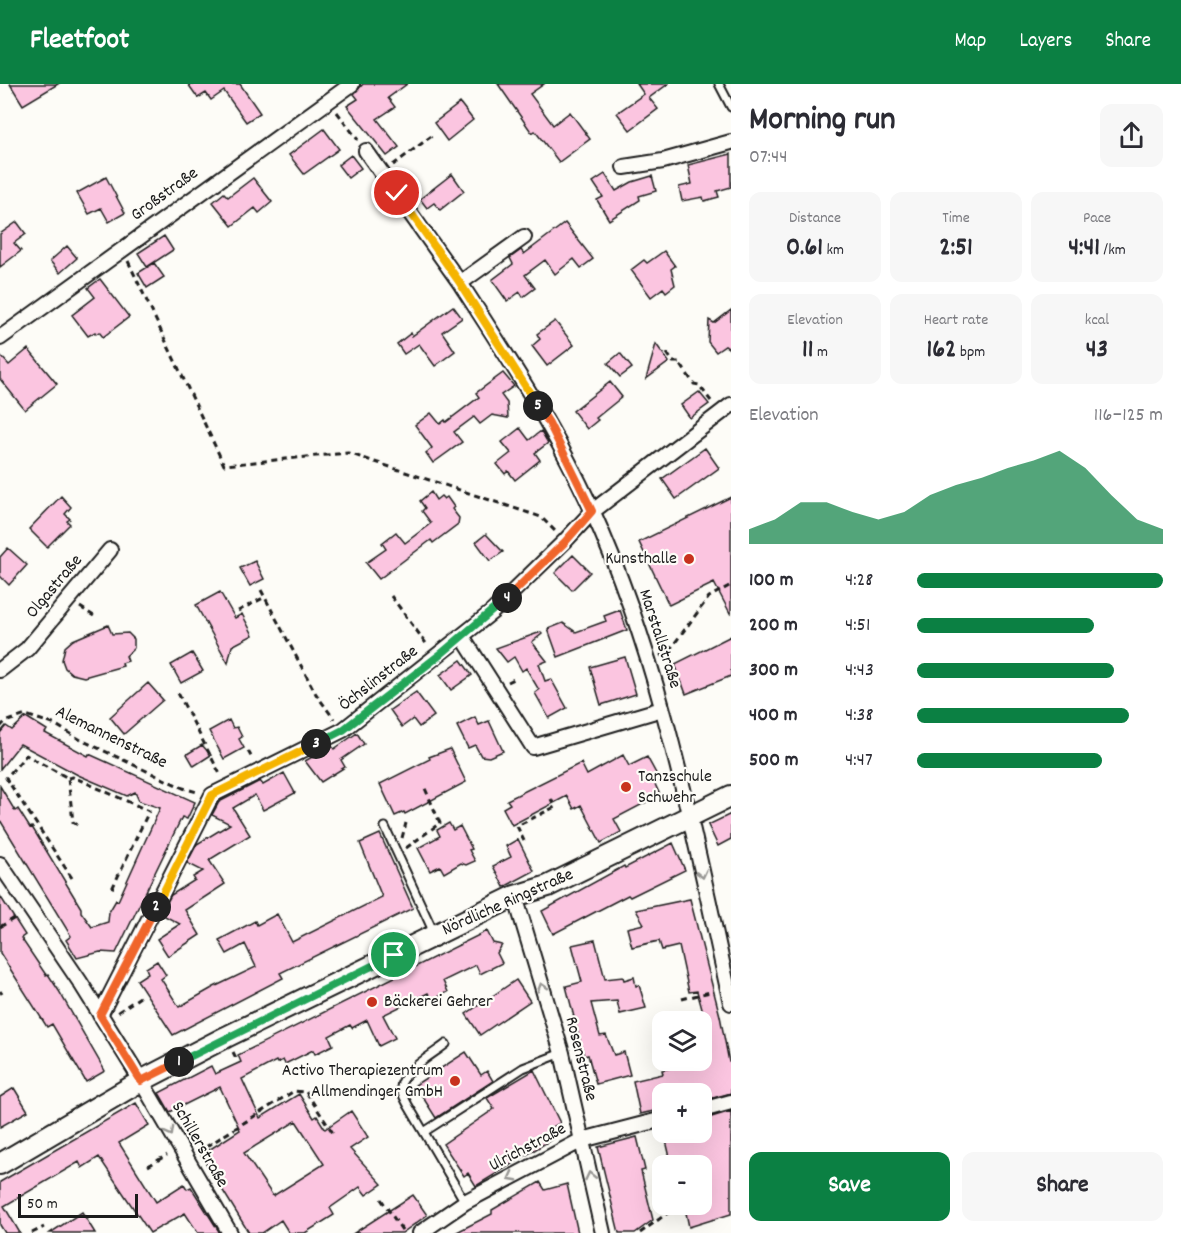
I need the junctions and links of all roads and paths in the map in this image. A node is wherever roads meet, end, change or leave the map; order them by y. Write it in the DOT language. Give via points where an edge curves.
graph roads {
  1 [pos="352,84"];
  2 [pos="719,84"];
  3 [pos="329,100"];
  4 [pos="731,107"];
  5 [pos="433,135"];
  6 [pos="731,142"];
  7 [pos="366,151"];
  8 [pos="624,167"];
  9 [pos="382,174"];
  10 [pos="524,237"];
  11 [pos="122,249"];
  12 [pos="460,283"];
  13 [pos="0,338"];
  14 [pos="667,353"];
  15 [pos="725,409"];
  16 [pos="592,511"];
  17 [pos="565,542"];
  18 [pos="110,550"];
  19 [pos="731,585"];
  20 [pos="261,590"];
  21 [pos="391,596"];
  22 [pos="265,597"];
  23 [pos="69,599"];
  24 [pos="238,611"];
  25 [pos="97,618"];
  26 [pos="462,636"];
  27 [pos="436,657"];
  28 [pos="648,660"];
  29 [pos="0,670"];
  30 [pos="178,693"];
  31 [pos="662,709"];
  32 [pos="0,727"];
  33 [pos="343,730"];
  34 [pos="68,778"];
  35 [pos="424,786"];
  36 [pos="228,788"];
  37 [pos="212,795"];
  38 [pos="731,796"];
  39 [pos="551,799"];
  40 [pos="690,817"];
  41 [pos="81,827"];
  42 [pos="385,827"];
  43 [pos="524,841"];
  44 [pos="398,855"];
  45 [pos="0,864"];
  46 [pos="72,878"];
  47 [pos="112,889"];
  48 [pos="515,896"];
  49 [pos="29,908"];
  50 [pos="0,927"];
  51 [pos="435,935"];
  52 [pos="728,987"];
  53 [pos="140,997"];
  54 [pos="682,999"];
  55 [pos="731,1003"];
  56 [pos="102,1018"];
  57 [pos="446,1044"];
  58 [pos="562,1053"];
  59 [pos="141,1081"];
  60 [pos="731,1102"];
  61 [pos="712,1107"];
  62 [pos="652,1122"];
  63 [pos="424,1132"];
  64 [pos="335,1136"];
  65 [pos="582,1140"];
  66 [pos="183,1154"];
  67 [pos="0,1164"];
  68 [pos="148,1166"];
  69 [pos="381,1199"];
  70 [pos="465,1202"];
  71 [pos="665,1215"];
  72 [pos="44,1227"];
  73 [pos="32,1233"];
  74 [pos="230,1233"];
  75 [pos="404,1233"];
  76 [pos="420,1233"];
  77 [pos="603,1233"];
  78 [pos="640,1233"];
  1 -- 3 [label="street, Großstraße"];
  2 -- 4 [label="lane"];
  3 -- 7 [label="path"];
  3 -- 11 [label="street, Großstraße"];
  5 -- 9 [label="path"];
  6 -- 8 [label="street"];
  7 -- 9 [label="street, Marstallstraße"];
  9 -- 12 [label="street, Marstallstraße"];
  10 -- 12 [label="street"];
  11 -- 13 [label="street, Großstraße"];
  11 -- 17 [label="path" via="224,465 348,453 541,517"];
  12 -- 16 [label="street, Marstallstraße" via="549,423"];
  14 -- 15 [label="path" via="673,362 679,362 694,384 699,384"];
  15 -- 16 [label="street, Öchslinstraße"];
  16 -- 17 [label="street, Öchslinstraße"];
  16 -- 28 [label="street, Marstallstraße"];
  17 -- 26 [label="street, Öchslinstraße"];
  18 -- 23 [label="street, Olgastraße"];
  19 -- 28 [label="path" via="709,597 668,652"];
  20 -- 22 [label="path"];
  21 -- 27 [label="path"];
  22 -- 24 [label="path"];
  22 -- 33 [label="path" via="316,694"];
  23 -- 25 [label="path"];
  23 -- 29 [label="street, Olgastraße" via="27,649"];
  26 -- 27 [label="street, Öchslinstraße"];
  26 -- 31 [label="street" via="533,747"];
  27 -- 33 [label="street, Öchslinstraße"];
  28 -- 31 [label="street, Marstallstraße"];
  30 -- 36 [label="path"];
  31 -- 40 [label="street, Marstallstraße"];
  32 -- 37 [label="path, Alemannenstraße" via="26,715 56,725 183,788"];
  33 -- 36 [label="street, Öchslinstraße"];
  34 -- 41 [label="path" via="73,822"];
  34 -- 46 [label="path" via="26,755 6,778"];
  34 -- 47 [label="path" via="149,811"];
  35 -- 44 [label="path" via="440,823"];
  36 -- 37 [label="street, Öchslinstraße"];
  37 -- 56 [label="street"];
  38 -- 40 [label="street, Nördliche Ringstraße"];
  39 -- 43 [label="path" via="555,807 516,826"];
  40 -- 48 [label="street, Nördliche Ringstraße" via="548,886"];
  40 -- 52 [label="street, Marstallstraße, one-way"];
  42 -- 44 [label="lane"];
  44 -- 51 [label="lane"];
  45 -- 49 [label="street, Schillerstraße"];
  48 -- 51 [label="street, Nördliche Ringstraße"];
  58 -- 48 [label="street, Rosenstraße, one-way"];
  49 -- 50 [label="path"];
  49 -- 56 [label="street, Schillerstraße"];
  51 -- 59 [label="street, Nördliche Ringstraße"];
  52 -- 54 [label="path"];
  52 -- 55 [label="street, Marstallstraße"];
  53 -- 56 [label="path"];
  56 -- 59 [label="street, Schillerstraße"];
  57 -- 63 [label="lane" via="408,1072 402,1081 402,1094"];
  58 -- 63 [label="lane" via="523,1068"];
  58 -- 65 [label="street, Rosenstraße"];
  59 -- 66 [label="street, Schillerstraße, one-way"];
  59 -- 67 [label="street, Nördliche Ringstraße"];
  60 -- 61 [label="street"];
  62 -- 65 [label="street, Ulrichstraße"];
  63 -- 70 [label="lane"];
  64 -- 66 [label="path" via="306,1092 294,1091"];
  65 -- 70 [label="street, Ulrichstraße, one-way"];
  77 -- 65 [label="street, Rosenstraße, one-way"];
  66 -- 68 [label="path"];
  66 -- 74 [label="street, Schillerstraße"];
  69 -- 75 [label="path"];
  70 -- 76 [label="street, Ulrichstraße"];
  71 -- 78 [label="path"];
  72 -- 73 [label="path"];
}
